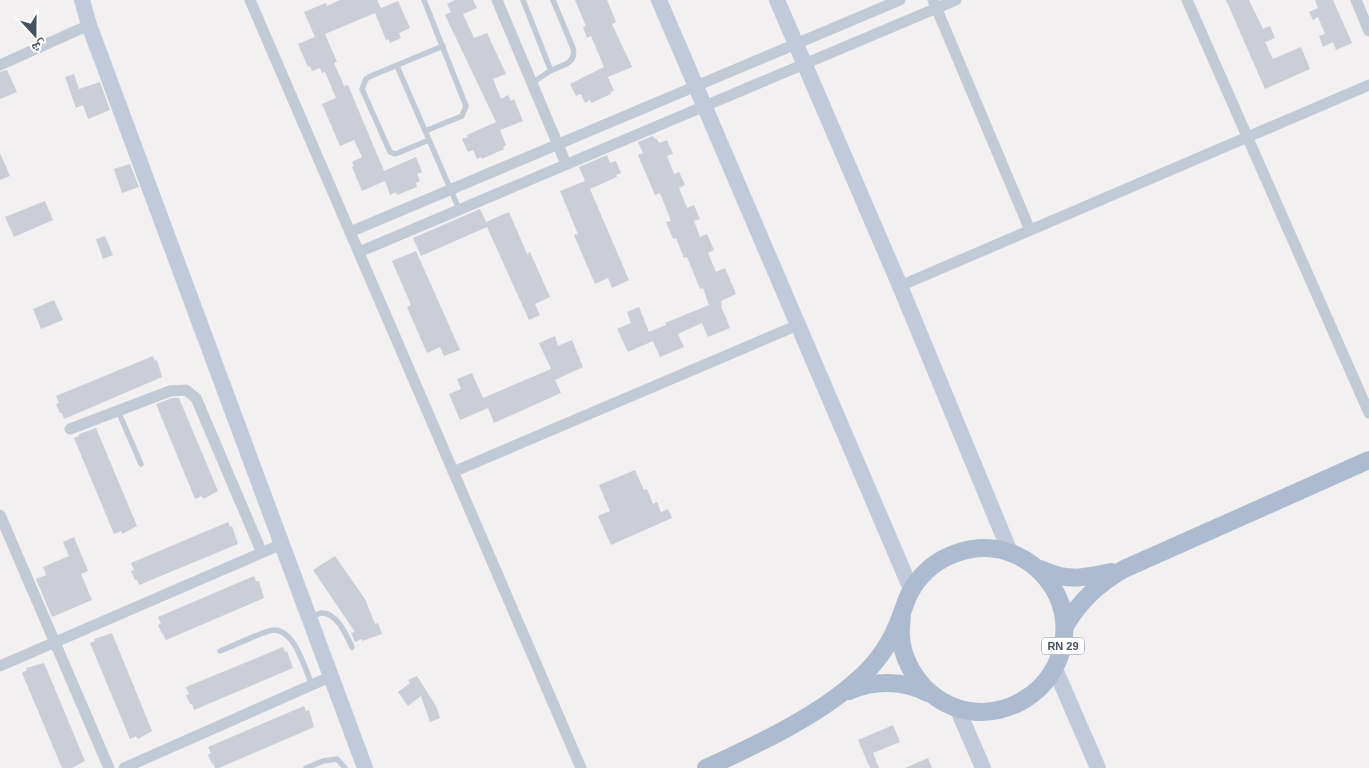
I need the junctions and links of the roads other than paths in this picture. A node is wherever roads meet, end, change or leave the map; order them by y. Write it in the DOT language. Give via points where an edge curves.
graph roads {
  1 [pos="82,0"];
  2 [pos="250,0"];
  3 [pos="424,0"];
  4 [pos="497,0"];
  5 [pos="522,0"];
  6 [pos="553,0"];
  7 [pos="658,0"];
  8 [pos="777,0"];
  9 [pos="900,0"];
  10 [pos="956,0"];
  11 [pos="1188,0"];
  12 [pos="1356,0"];
  13 [pos="934,4"];
  14 [pos="89,24"];
  15 [pos="1369,31"];
  16 [pos="796,44"];
  17 [pos="442,46"];
  18 [pos="805,64"];
  19 [pos="0,65"];
  20 [pos="397,66"];
  21 [pos="551,71"];
  22 [pos="532,83"];
  23 [pos="1369,85"];
  24 [pos="696,86"];
  25 [pos="704,106"];
  26 [pos="426,131"];
  27 [pos="1248,137"];
  28 [pos="429,140"];
  29 [pos="558,144"];
  30 [pos="566,164"];
  31 [pos="451,189"];
  32 [pos="459,209"];
  33 [pos="1030,230"];
  34 [pos="350,232"];
  35 [pos="359,252"];
  36 [pos="900,286"];
  37 [pos="798,325"];
  38 [pos="118,411"];
  39 [pos="1369,413"];
  40 [pos="70,429"];
  41 [pos="1369,460"];
  42 [pos="141,464"];
  43 [pos="454,472"];
  44 [pos="0,516"];
  45 [pos="282,544"];
  46 [pos="1010,552"];
  47 [pos="262,553"];
  48 [pos="1037,568"];
  49 [pos="1124,569"];
  50 [pos="911,590"];
  51 [pos="902,613"];
  52 [pos="310,617"];
  53 [pos="1065,626"];
  54 [pos="55,643"];
  55 [pos="352,647"];
  56 [pos="220,651"];
  57 [pos="0,666"];
  58 [pos="1055,669"];
  59 [pos="332,676"];
  60 [pos="312,685"];
  61 [pos="839,695"];
  62 [pos="933,696"];
  63 [pos="957,708"];
  64 [pos="109,768"];
  65 [pos="124,768"];
  66 [pos="306,768"];
  67 [pos="345,768"];
  68 [pos="365,768"];
  69 [pos="581,768"];
  70 [pos="706,768"];
  71 [pos="982,768"];
  72 [pos="1098,768"];
  1 -- 14 [label="main road"];
  2 -- 34 [label="street"];
  3 -- 17 [label="lane"];
  4 -- 22 [label="street"];
  5 -- 21 [label="lane"];
  6 -- 21 [label="lane" via="574,53 569,63"];
  7 -- 24 [label="main road"];
  8 -- 16 [label="main road"];
  9 -- 16 [label="street"];
  10 -- 13 [label="street"];
  11 -- 27 [label="street"];
  12 -- 15 [label="street"];
  13 -- 18 [label="street"];
  13 -- 33 [label="street"];
  14 -- 19 [label="street"];
  14 -- 45 [label="main road"];
  16 -- 18 [label="main road"];
  16 -- 24 [label="street"];
  17 -- 20 [label="lane"];
  17 -- 26 [label="lane" via="465,101 465,111 457,118"];
  18 -- 25 [label="street"];
  18 -- 36 [label="main road"];
  20 -- 26 [label="lane"];
  20 -- 28 [label="lane" via="371,76 363,83 364,94 390,152 395,154"];
  21 -- 22 [label="lane"];
  22 -- 29 [label="street"];
  23 -- 27 [label="street"];
  24 -- 25 [label="main road"];
  24 -- 29 [label="street"];
  25 -- 30 [label="street"];
  25 -- 37 [label="main road"];
  26 -- 28 [label="lane"];
  27 -- 33 [label="street"];
  27 -- 39 [label="street"];
  28 -- 31 [label="lane"];
  29 -- 30 [label="street"];
  29 -- 31 [label="street"];
  30 -- 32 [label="street"];
  31 -- 32 [label="lane"];
  31 -- 34 [label="street"];
  32 -- 35 [label="street"];
  33 -- 36 [label="street"];
  34 -- 35 [label="street"];
  35 -- 43 [label="street"];
  36 -- 46 [label="main road"];
  37 -- 43 [label="street"];
  37 -- 50 [label="main road"];
  38 -- 40 [label="street"];
  38 -- 42 [label="lane"];
  38 -- 47 [label="street" via="170,391 186,390 196,398"];
  41 -- 49 [label="main road, RN 29"];
  43 -- 69 [label="street"];
  44 -- 54 [label="street"];
  45 -- 47 [label="street"];
  45 -- 52 [label="main road"];
  46 -- 48 [label="main road, RN 29"];
  46 -- 50 [label="main road, RN 29" via="972,548 954,553 922,574"];
  47 -- 54 [label="street"];
  48 -- 49 [label="main road, RN 29" via="1070,579"];
  48 -- 53 [label="main road, RN 29" via="1052,584 1061,604"];
  49 -- 53 [label="main road, RN 29" via="1090,592"];
  50 -- 51 [label="main road, RN 29"];
  51 -- 61 [label="main road, RN 29" via="878,659"];
  51 -- 62 [label="main road, RN 29" via="900,636 906,659 917,679"];
  52 -- 55 [label="lane" via="328,613 341,625"];
  52 -- 59 [label="main road"];
  53 -- 58 [label="main road, RN 29" via="1063,648"];
  54 -- 57 [label="street"];
  54 -- 64 [label="street"];
  56 -- 60 [label="lane" via="274,629 294,642"];
  58 -- 63 [label="main road, RN 29" via="1030,697 1013,706 976,712"];
  58 -- 72 [label="main road"];
  59 -- 60 [label="street"];
  59 -- 68 [label="main road"];
  60 -- 65 [label="street"];
  61 -- 62 [label="main road, RN 29" via="854,688 886,683 919,688"];
  61 -- 70 [label="main road, RN 29" via="767,739"];
  62 -- 63 [label="main road, RN 29"];
  63 -- 71 [label="main road"];
  66 -- 67 [label="lane" via="338,759"];
}
